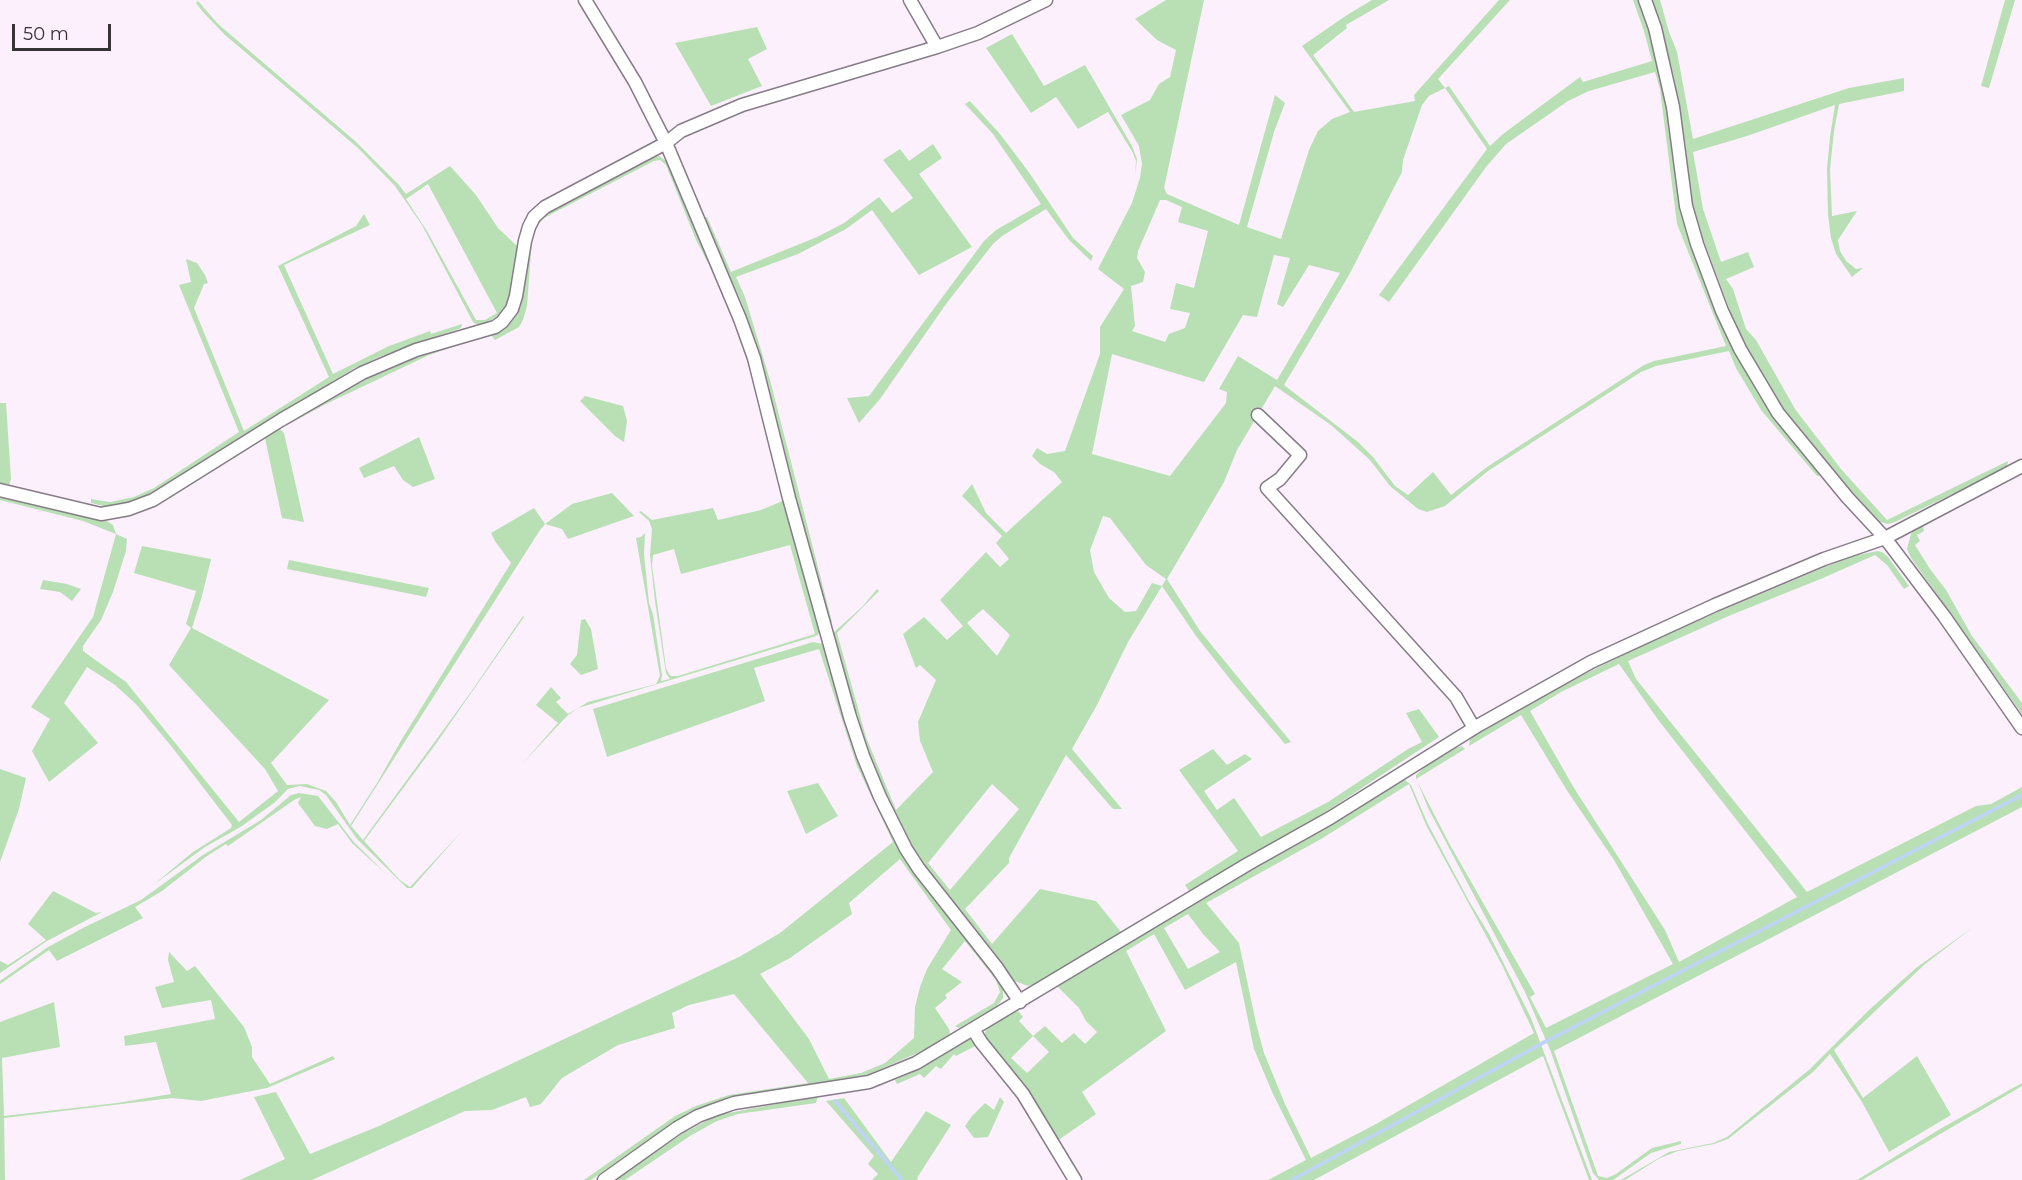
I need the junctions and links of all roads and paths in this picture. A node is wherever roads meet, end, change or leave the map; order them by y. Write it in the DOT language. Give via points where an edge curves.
graph roads {
  1 [pos="585,0"];
  2 [pos="910,0"];
  3 [pos="1046,0"];
  4 [pos="1646,0"];
  5 [pos="937,47"];
  6 [pos="666,143"];
  7 [pos="1258,415"];
  8 [pos="2022,466"];
  9 [pos="0,490"];
  10 [pos="1885,538"];
  11 [pos="1474,728"];
  12 [pos="2022,728"];
  13 [pos="1020,1002"];
  14 [pos="973,1029"];
  15 [pos="604,1180"];
  16 [pos="1075,1180"];
  1 -- 6 [label="street" via="635,82"];
  2 -- 5 [label="street"];
  3 -- 5 [label="street" via="978,33"];
  4 -- 10 [label="street" via="1674,107 1686,206 1722,311 1778,413"];
  5 -- 6 [label="street" via="742,105 681,131"];
  6 -- 9 [label="street" via="544,207 534,217 525,241 512,309 495,327 416,350 362,373 153,500 129,510 102,514"];
  6 -- 13 [label="street" via="754,358 826,636 863,756 906,849"];
  7 -- 11 [label="street" via="1300,455 1268,488 1456,697"];
  8 -- 10 [label="street"];
  10 -- 11 [label="street" via="1824,559 1592,662"];
  10 -- 12 [label="street"];
  11 -- 13 [label="street"];
  13 -- 14 [label="street"];
  14 -- 15 [label="street" via="916,1063 869,1082 734,1103 698,1116"];
  14 -- 16 [label="street" via="1028,1101"];
}
